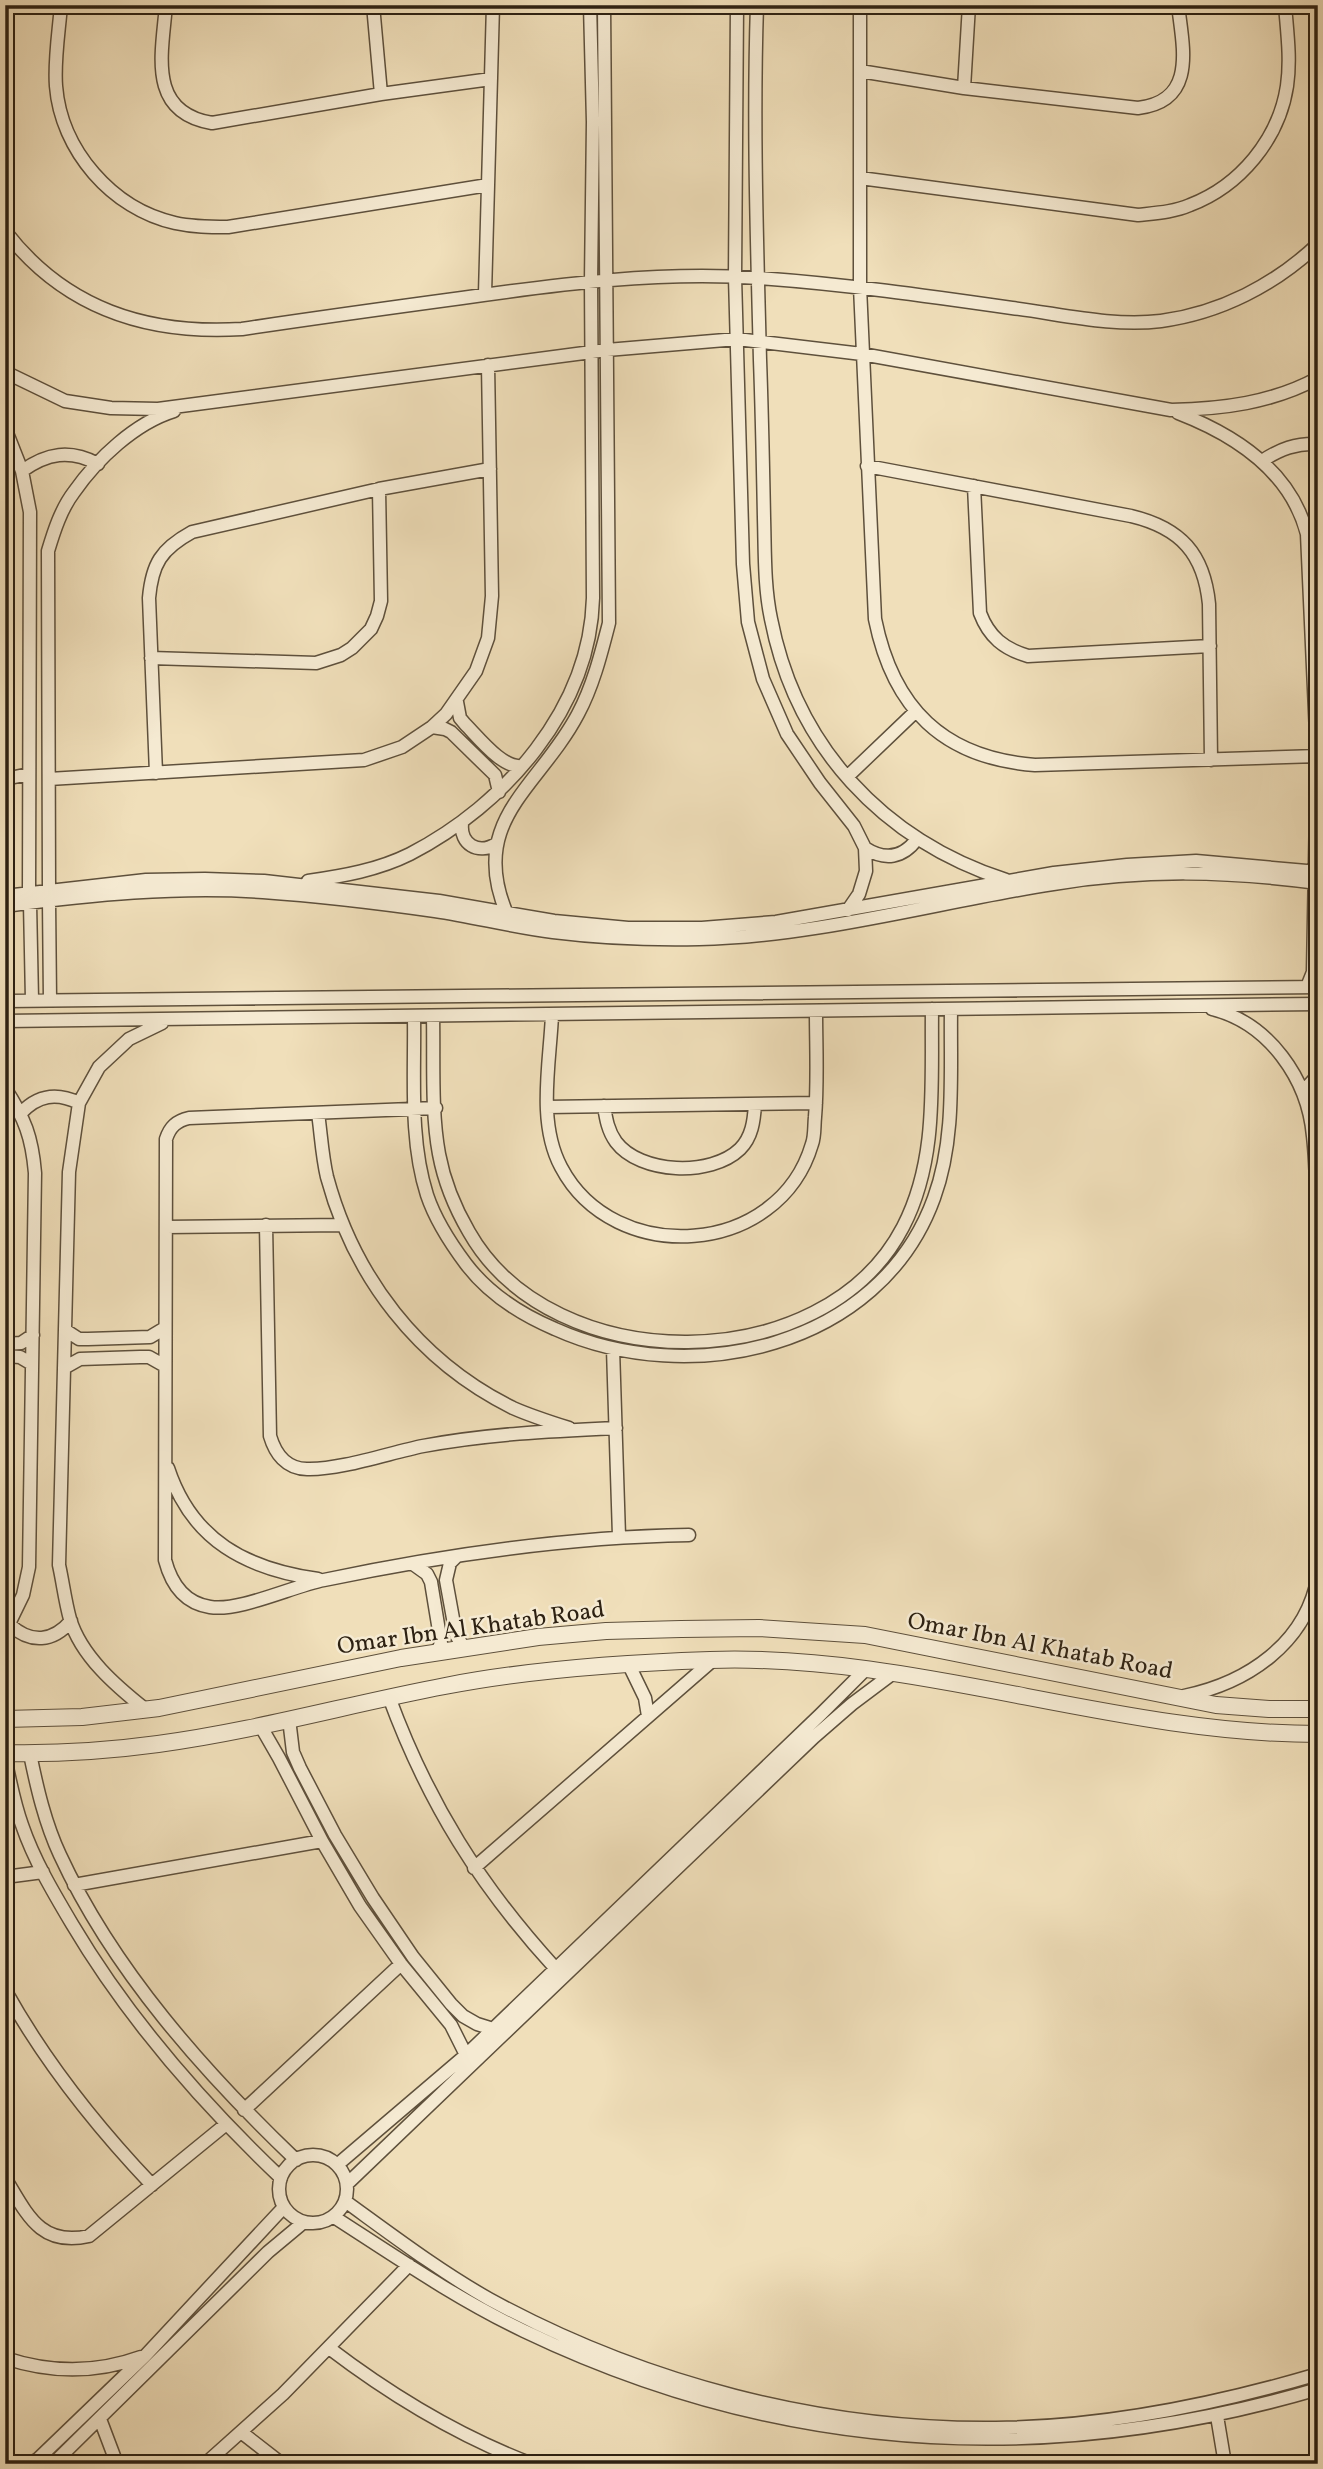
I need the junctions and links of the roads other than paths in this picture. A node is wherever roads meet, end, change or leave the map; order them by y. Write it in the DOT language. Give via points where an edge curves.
graph roads {
  1 [pos="61,5"];
  2 [pos="166,5"];
  3 [pos="373,5"];
  4 [pos="493,5"];
  5 [pos="590,5"];
  6 [pos="604,5"];
  7 [pos="737,5"];
  8 [pos="757,5"];
  9 [pos="860,5"];
  10 [pos="970,5"];
  11 [pos="1178,5"];
  12 [pos="1285,5"];
  13 [pos="860,71"];
  14 [pos="491,79"];
  15 [pos="964,88"];
  16 [pos="381,94"];
  17 [pos="860,178"];
  18 [pos="488,185"];
  19 [pos="5,231"];
  20 [pos="1318,244"];
  21 [pos="735,277"];
  22 [pos="758,278"];
  23 [pos="607,279"];
  24 [pos="591,281"];
  25 [pos="859,287"];
  26 [pos="485,295"];
  27 [pos="737,339"];
  28 [pos="760,340"];
  29 [pos="607,350"];
  30 [pos="591,352"];
  31 [pos="862,354"];
  32 [pos="488,365"];
  33 [pos="5,372"];
  34 [pos="1318,378"];
  35 [pos="204,402"];
  36 [pos="1171,410"];
  37 [pos="5,428"];
  38 [pos="1318,444"];
  39 [pos="1262,461"];
  40 [pos="98,464"];
  41 [pos="867,466"];
  42 [pos="490,469"];
  43 [pos="22,471"];
  44 [pos="974,486"];
  45 [pos="379,489"];
  46 [pos="1210,646"];
  47 [pos="151,658"];
  48 [pos="457,702"];
  49 [pos="916,711"];
  50 [pos="432,727"];
  51 [pos="1317,756"];
  52 [pos="1211,760"];
  53 [pos="522,766"];
  54 [pos="156,773"];
  55 [pos="29,774"];
  56 [pos="846,777"];
  57 [pos="5,779"];
  58 [pos="49,779"];
  59 [pos="499,792"];
  60 [pos="462,824"];
  61 [pos="917,839"];
  62 [pos="496,844"];
  63 [pos="865,848"];
  64 [pos="1316,878"];
  65 [pos="1010,881"];
  66 [pos="287,884"];
  67 [pos="108,888"];
  68 [pos="5,896"];
  69 [pos="49,896"];
  70 [pos="30,898"];
  71 [pos="5,906"];
  72 [pos="848,910"];
  73 [pos="507,914"];
  74 [pos="1312,987"];
  75 [pos="32,1000"];
  76 [pos="50,1000"];
  77 [pos="5,1001"];
  78 [pos="1318,1004"];
  79 [pos="1195,1006"];
  80 [pos="932,1009"];
  81 [pos="951,1009"];
  82 [pos="816,1011"];
  83 [pos="552,1014"];
  84 [pos="433,1016"];
  85 [pos="414,1017"];
  86 [pos="167,1020"];
  87 [pos="5,1021"];
  88 [pos="1318,1075"];
  89 [pos="5,1088"];
  90 [pos="1304,1099"];
  91 [pos="79,1103"];
  92 [pos="817,1103"];
  93 [pos="755,1104"];
  94 [pos="604,1106"];
  95 [pos="547,1107"];
  96 [pos="415,1108"];
  97 [pos="436,1108"];
  98 [pos="21,1113"];
  99 [pos="318,1113"];
  100 [pos="266,1225"];
  101 [pos="343,1225"];
  102 [pos="166,1227"];
  103 [pos="1318,1243"];
  104 [pos="165,1328"];
  105 [pos="65,1330"];
  106 [pos="33,1335"];
  107 [pos="5,1344"];
  108 [pos="613,1349"];
  109 [pos="5,1356"];
  110 [pos="32,1364"];
  111 [pos="165,1366"];
  112 [pos="64,1368"];
  113 [pos="616,1428"];
  114 [pos="572,1430"];
  115 [pos="164,1455"];
  116 [pos="690,1535"];
  117 [pos="620,1536"];
  118 [pos="456,1557"];
  119 [pos="412,1564"];
  120 [pos="1318,1576"];
  121 [pos="322,1580"];
  122 [pos="1317,1592"];
  123 [pos="71,1621"];
  124 [pos="8,1628"];
  125 [pos="464,1648"];
  126 [pos="437,1653"];
  127 [pos="713,1660"];
  128 [pos="629,1665"];
  129 [pos="865,1670"];
  130 [pos="892,1674"];
  131 [pos="389,1697"];
  132 [pos="1176,1697"];
  133 [pos="145,1709"];
  134 [pos="1318,1709"];
  135 [pos="648,1716"];
  136 [pos="289,1719"];
  137 [pos="5,1720"];
  138 [pos="260,1725"];
  139 [pos="1318,1734"];
  140 [pos="30,1754"];
  141 [pos="5,1756"];
  142 [pos="322,1841"];
  143 [pos="474,1868"];
  144 [pos="43,1872"];
  145 [pos="5,1877"];
  146 [pos="74,1885"];
  147 [pos="401,1964"];
  148 [pos="556,1969"];
  149 [pos="5,1990"];
  150 [pos="494,2029"];
  151 [pos="466,2055"];
  152 [pos="244,2110"];
  153 [pos="225,2125"];
  154 [pos="296,2160"];
  155 [pos="337,2165"];
  156 [pos="5,2178"];
  157 [pos="281,2178"];
  158 [pos="347,2184"];
  159 [pos="152,2185"];
  160 [pos="345,2201"];
  161 [pos="284,2207"];
  162 [pos="334,2217"];
  163 [pos="304,2222"];
  164 [pos="410,2265"];
  165 [pos="329,2348"];
  166 [pos="145,2356"];
  167 [pos="5,2358"];
  168 [pos="1318,2374"];
  169 [pos="1318,2389"];
  170 [pos="1217,2416"];
  171 [pos="100,2418"];
  172 [pos="241,2432"];
  173 [pos="512,2460"];
  174 [pos="29,2464"];
  175 [pos="53,2464"];
  176 [pos="117,2464"];
  177 [pos="205,2464"];
  178 [pos="282,2464"];
  179 [pos="532,2464"];
  180 [pos="1225,2464"];
  1 -- 18 [label="street" via="56,85 68,132 106,186 147,214 173,223 228,227"];
  2 -- 16 [label="street" via="162,79 174,104 198,121 212,123"];
  3 -- 16 [label="street"];
  4 -- 14 [label="street"];
  5 -- 24 [label="street"];
  6 -- 23 [label="street"];
  7 -- 21 [label="street"];
  8 -- 22 [label="street"];
  9 -- 13 [label="street"];
  10 -- 15 [label="street"];
  11 -- 15 [label="street" via="1184,57 1181,79 1168,96 1149,107"];
  12 -- 17 [label="street" via="1287,86 1268,139 1235,179 1189,206 1138,215"];
  13 -- 15 [label="street"];
  13 -- 17 [label="street"];
  14 -- 16 [label="street"];
  14 -- 18 [label="street"];
  17 -- 25 [label="street"];
  18 -- 26 [label="street"];
  19 -- 26 [label="street" via="32,261 94,305 166,328 242,329"];
  20 -- 25 [label="street" via="1242,297 1197,314 1158,321 1097,319"];
  21 -- 22 [label="street"];
  21 -- 23 [label="street"];
  21 -- 27 [label="street"];
  22 -- 25 [label="street"];
  22 -- 28 [label="street"];
  23 -- 24 [label="street"];
  23 -- 29 [label="street"];
  24 -- 26 [label="street"];
  24 -- 30 [label="street"];
  25 -- 31 [label="street"];
  27 -- 28 [label="street"];
  27 -- 29 [label="street"];
  27 -- 63 [label="street" via="748,622 763,679 787,734"];
  28 -- 31 [label="street"];
  28 -- 56 [label="street" via="771,617 784,670 806,720"];
  29 -- 30 [label="street"];
  29 -- 62 [label="street" via="609,623 578,714 503,821"];
  30 -- 32 [label="street"];
  30 -- 53 [label="street" via="593,621 562,708"];
  31 -- 36 [label="street"];
  31 -- 41 [label="street"];
  32 -- 35 [label="street"];
  32 -- 42 [label="street"];
  33 -- 35 [label="street" via="65,401 111,408 158,409"];
  34 -- 36 [label="street" via="1243,405"];
  35 -- 40 [label="street" via="164,414 128,435"];
  36 -- 39 [label="street" via="1204,423"];
  37 -- 43 [label="street"];
  38 -- 39 [label="street" via="1297,445"];
  39 -- 51 [label="street" via="1286,487 1307,534"];
  40 -- 43 [label="street" via="59,454"];
  40 -- 58 [label="street" via="73,492 48,551"];
  41 -- 44 [label="street"];
  41 -- 49 [label="street" via="875,619 887,665"];
  42 -- 45 [label="street"];
  42 -- 48 [label="street" via="492,596 488,638 476,671"];
  43 -- 55 [label="street" via="31,533"];
  44 -- 46 [label="street" via="1131,516 1171,531 1200,563 1207,583"];
  44 -- 46 [label="street" via="980,613 999,643 1028,656"];
  45 -- 47 [label="street" via="192,532 173,542 150,577"];
  45 -- 47 [label="street" via="381,601 371,629 352,648 316,663"];
  46 -- 52 [label="street"];
  47 -- 54 [label="street"];
  48 -- 50 [label="street"];
  48 -- 53 [label="street" via="465,724 505,764"];
  49 -- 52 [label="street" via="954,743 1013,764"];
  49 -- 56 [label="street"];
  50 -- 54 [label="street" via="402,747 364,760"];
  50 -- 59 [label="street" via="451,732 495,775"];
  51 -- 52 [label="street"];
  51 -- 64 [label="street"];
  53 -- 59 [label="street"];
  54 -- 58 [label="street"];
  55 -- 57 [label="street"];
  55 -- 70 [label="street"];
  56 -- 61 [label="street" via="873,806"];
  58 -- 69 [label="street"];
  59 -- 60 [label="street"];
  60 -- 62 [label="street" via="463,836 471,846 484,849"];
  60 -- 66 [label="street" via="408,855 350,876"];
  61 -- 63 [label="street" via="893,856"];
  61 -- 65 [label="street" via="967,866"];
  62 -- 73 [label="street" via="494,869"];
  63 -- 72 [label="street" via="866,871"];
  64 -- 65 [label="street" via="1258,865 1196,861"];
  64 -- 67 [label="street" via="1195,872 1127,875 777,933 702,939 552,932 437,911 263,892"];
  64 -- 74 [label="street"];
  65 -- 72 [label="street"];
  66 -- 67 [label="street" via="146,880"];
  66 -- 73 [label="street" via="439,901"];
  67 -- 69 [label="street"];
  68 -- 70 [label="street"];
  69 -- 70 [label="street"];
  69 -- 76 [label="street"];
  70 -- 71 [label="street"];
  70 -- 75 [label="street"];
  72 -- 73 [label="street" via="702,928 628,928"];
  74 -- 76 [label="street"];
  75 -- 76 [label="street"];
  75 -- 77 [label="street"];
  78 -- 79 [label="street"];
  79 -- 81 [label="street"];
  79 -- 90 [label="street" via="1257,1029 1289,1066"];
  80 -- 81 [label="street"];
  80 -- 82 [label="street"];
  80 -- 97 [label="street" via="928,1155 902,1228 880,1261 820,1311 784,1327 746,1336 702,1342 646,1339 570,1320 531,1298 498,1270 470,1235 439,1153"];
  81 -- 108 [label="street" via="945,1158 934,1198 916,1236 891,1270 861,1299 826,1323 746,1351 679,1355"];
  82 -- 83 [label="street"];
  82 -- 92 [label="street"];
  83 -- 84 [label="street"];
  83 -- 95 [label="street"];
  84 -- 85 [label="street"];
  84 -- 97 [label="street"];
  85 -- 86 [label="street"];
  85 -- 96 [label="street"];
  86 -- 87 [label="street"];
  86 -- 91 [label="street" via="119,1048 99,1067"];
  88 -- 90 [label="street"];
  89 -- 98 [label="street"];
  90 -- 103 [label="street" via="1313,1135"];
  91 -- 98 [label="street" via="67,1097 41,1097"];
  91 -- 105 [label="street" via="69,1172"];
  92 -- 93 [label="street"];
  92 -- 95 [label="street" via="813,1143 797,1179 771,1208 736,1228 697,1236 658,1235 600,1212 577,1191 560,1166 550,1137"];
  93 -- 94 [label="street"];
  93 -- 94 [label="street" via="748,1139 738,1151 720,1161 683,1168 629,1155 607,1125"];
  94 -- 95 [label="street"];
  96 -- 97 [label="street"];
  96 -- 99 [label="street"];
  96 -- 108 [label="street" via="417,1151 428,1196 467,1266 533,1319 571,1337"];
  98 -- 106 [label="street" via="32,1144 35,1173"];
  99 -- 101 [label="street" via="326,1174"];
  99 -- 102 [label="street" via="188,1118 174,1124 166,1139"];
  100 -- 101 [label="street"];
  100 -- 102 [label="street"];
  100 -- 114 [label="street" via="270,1436 282,1459 306,1469 471,1439"];
  101 -- 114 [label="street" via="375,1288 414,1336 460,1377 514,1408"];
  102 -- 104 [label="street"];
  104 -- 105 [label="street" via="150,1337 88,1339"];
  104 -- 111 [label="street"];
  105 -- 112 [label="street"];
  106 -- 107 [label="street" via="21,1343"];
  106 -- 110 [label="street"];
  108 -- 113 [label="street"];
  109 -- 110 [label="street"];
  110 -- 124 [label="street" via="29,1567"];
  111 -- 112 [label="street" via="140,1357 80,1359"];
  111 -- 115 [label="street"];
  112 -- 123 [label="street" via="59,1565"];
  113 -- 114 [label="street"];
  113 -- 117 [label="street"];
  115 -- 121 [label="street" via="184,1502 209,1534 261,1567"];
  115 -- 121 [label="street" via="165,1560 179,1591 209,1607 227,1608"];
  116 -- 117 [label="street"];
  117 -- 118 [label="street"];
  118 -- 119 [label="street"];
  118 -- 125 [label="street" via="446,1580 456,1634"];
  119 -- 121 [label="street"];
  119 -- 126 [label="street" via="431,1582 441,1643"];
  120 -- 122 [label="street"];
  122 -- 132 [label="street" via="1294,1631 1263,1664 1223,1686"];
  123 -- 124 [label="street" via="53,1636 41,1639"];
  123 -- 133 [label="street" via="90,1655 115,1685"];
  125 -- 126 [label="street, Omar Ibn Al Khatab Road"];
  125 -- 132 [label="street, Omar Ibn Al Khatab Road" via="606,1631 759,1628 865,1635"];
  126 -- 133 [label="street, Omar Ibn Al Khatab Road"];
  127 -- 128 [label="street, Omar Ibn Al Khatab Road"];
  127 -- 129 [label="street, Omar Ibn Al Khatab Road"];
  127 -- 135 [label="street"];
  128 -- 131 [label="street, Omar Ibn Al Khatab Road" via="508,1676"];
  128 -- 135 [label="street"];
  129 -- 130 [label="street, Omar Ibn Al Khatab Road"];
  129 -- 148 [label="street"];
  130 -- 139 [label="street, Omar Ibn Al Khatab Road" via="1212,1728"];
  130 -- 158 [label="street" via="814,1737"];
  131 -- 136 [label="street, Omar Ibn Al Khatab Road"];
  131 -- 143 [label="street" via="422,1777"];
  132 -- 134 [label="street, Omar Ibn Al Khatab Road" via="1216,1706"];
  133 -- 137 [label="street, Omar Ibn Al Khatab Road"];
  135 -- 143 [label="street"];
  136 -- 138 [label="street, Omar Ibn Al Khatab Road"];
  136 -- 150 [label="street" via="300,1768 380,1908 451,2004 463,2016"];
  138 -- 140 [label="street, Omar Ibn Al Khatab Road" via="158,1744"];
  138 -- 142 [label="street"];
  140 -- 141 [label="street, Omar Ibn Al Khatab Road"];
  140 -- 146 [label="street" via="46,1821"];
  141 -- 144 [label="street" via="22,1825"];
  142 -- 146 [label="street"];
  142 -- 147 [label="street"];
  143 -- 148 [label="street"];
  144 -- 145 [label="street"];
  144 -- 153 [label="street" via="91,1956 133,2017"];
  146 -- 152 [label="street" via="154,2004"];
  147 -- 151 [label="street" via="451,2025"];
  147 -- 152 [label="street"];
  148 -- 150 [label="street"];
  149 -- 159 [label="street" via="71,2090"];
  150 -- 151 [label="street"];
  151 -- 155 [label="street"];
  152 -- 154 [label="street"];
  153 -- 157 [label="street"];
  153 -- 159 [label="street"];
  154 -- 155 [label="street" via="317,2155"];
  154 -- 157 [label="street"];
  155 -- 158 [label="street"];
  156 -- 159 [label="street" via="34,2223 58,2238 73,2239 89,2236"];
  157 -- 161 [label="street"];
  158 -- 160 [label="street"];
  160 -- 162 [label="street"];
  160 -- 168 [label="street" via="453,2277 567,2336 680,2380 827,2415 940,2427 1054,2425 1146,2415 1250,2394"];
  161 -- 163 [label="street"];
  161 -- 166 [label="street"];
  162 -- 163 [label="street"];
  162 -- 164 [label="street"];
  163 -- 171 [label="street"];
  164 -- 165 [label="street"];
  164 -- 170 [label="street" via="483,2310 574,2354 702,2399 801,2423 915,2438 1027,2441 1123,2433"];
  165 -- 172 [label="street"];
  165 -- 173 [label="street" via="417,2409"];
  166 -- 167 [label="street" via="100,2368 68,2370"];
  166 -- 174 [label="street"];
  169 -- 170 [label="street"];
  170 -- 180 [label="street"];
  171 -- 175 [label="street"];
  171 -- 176 [label="street"];
  172 -- 177 [label="street"];
  172 -- 178 [label="street"];
  173 -- 179 [label="street"];
}
